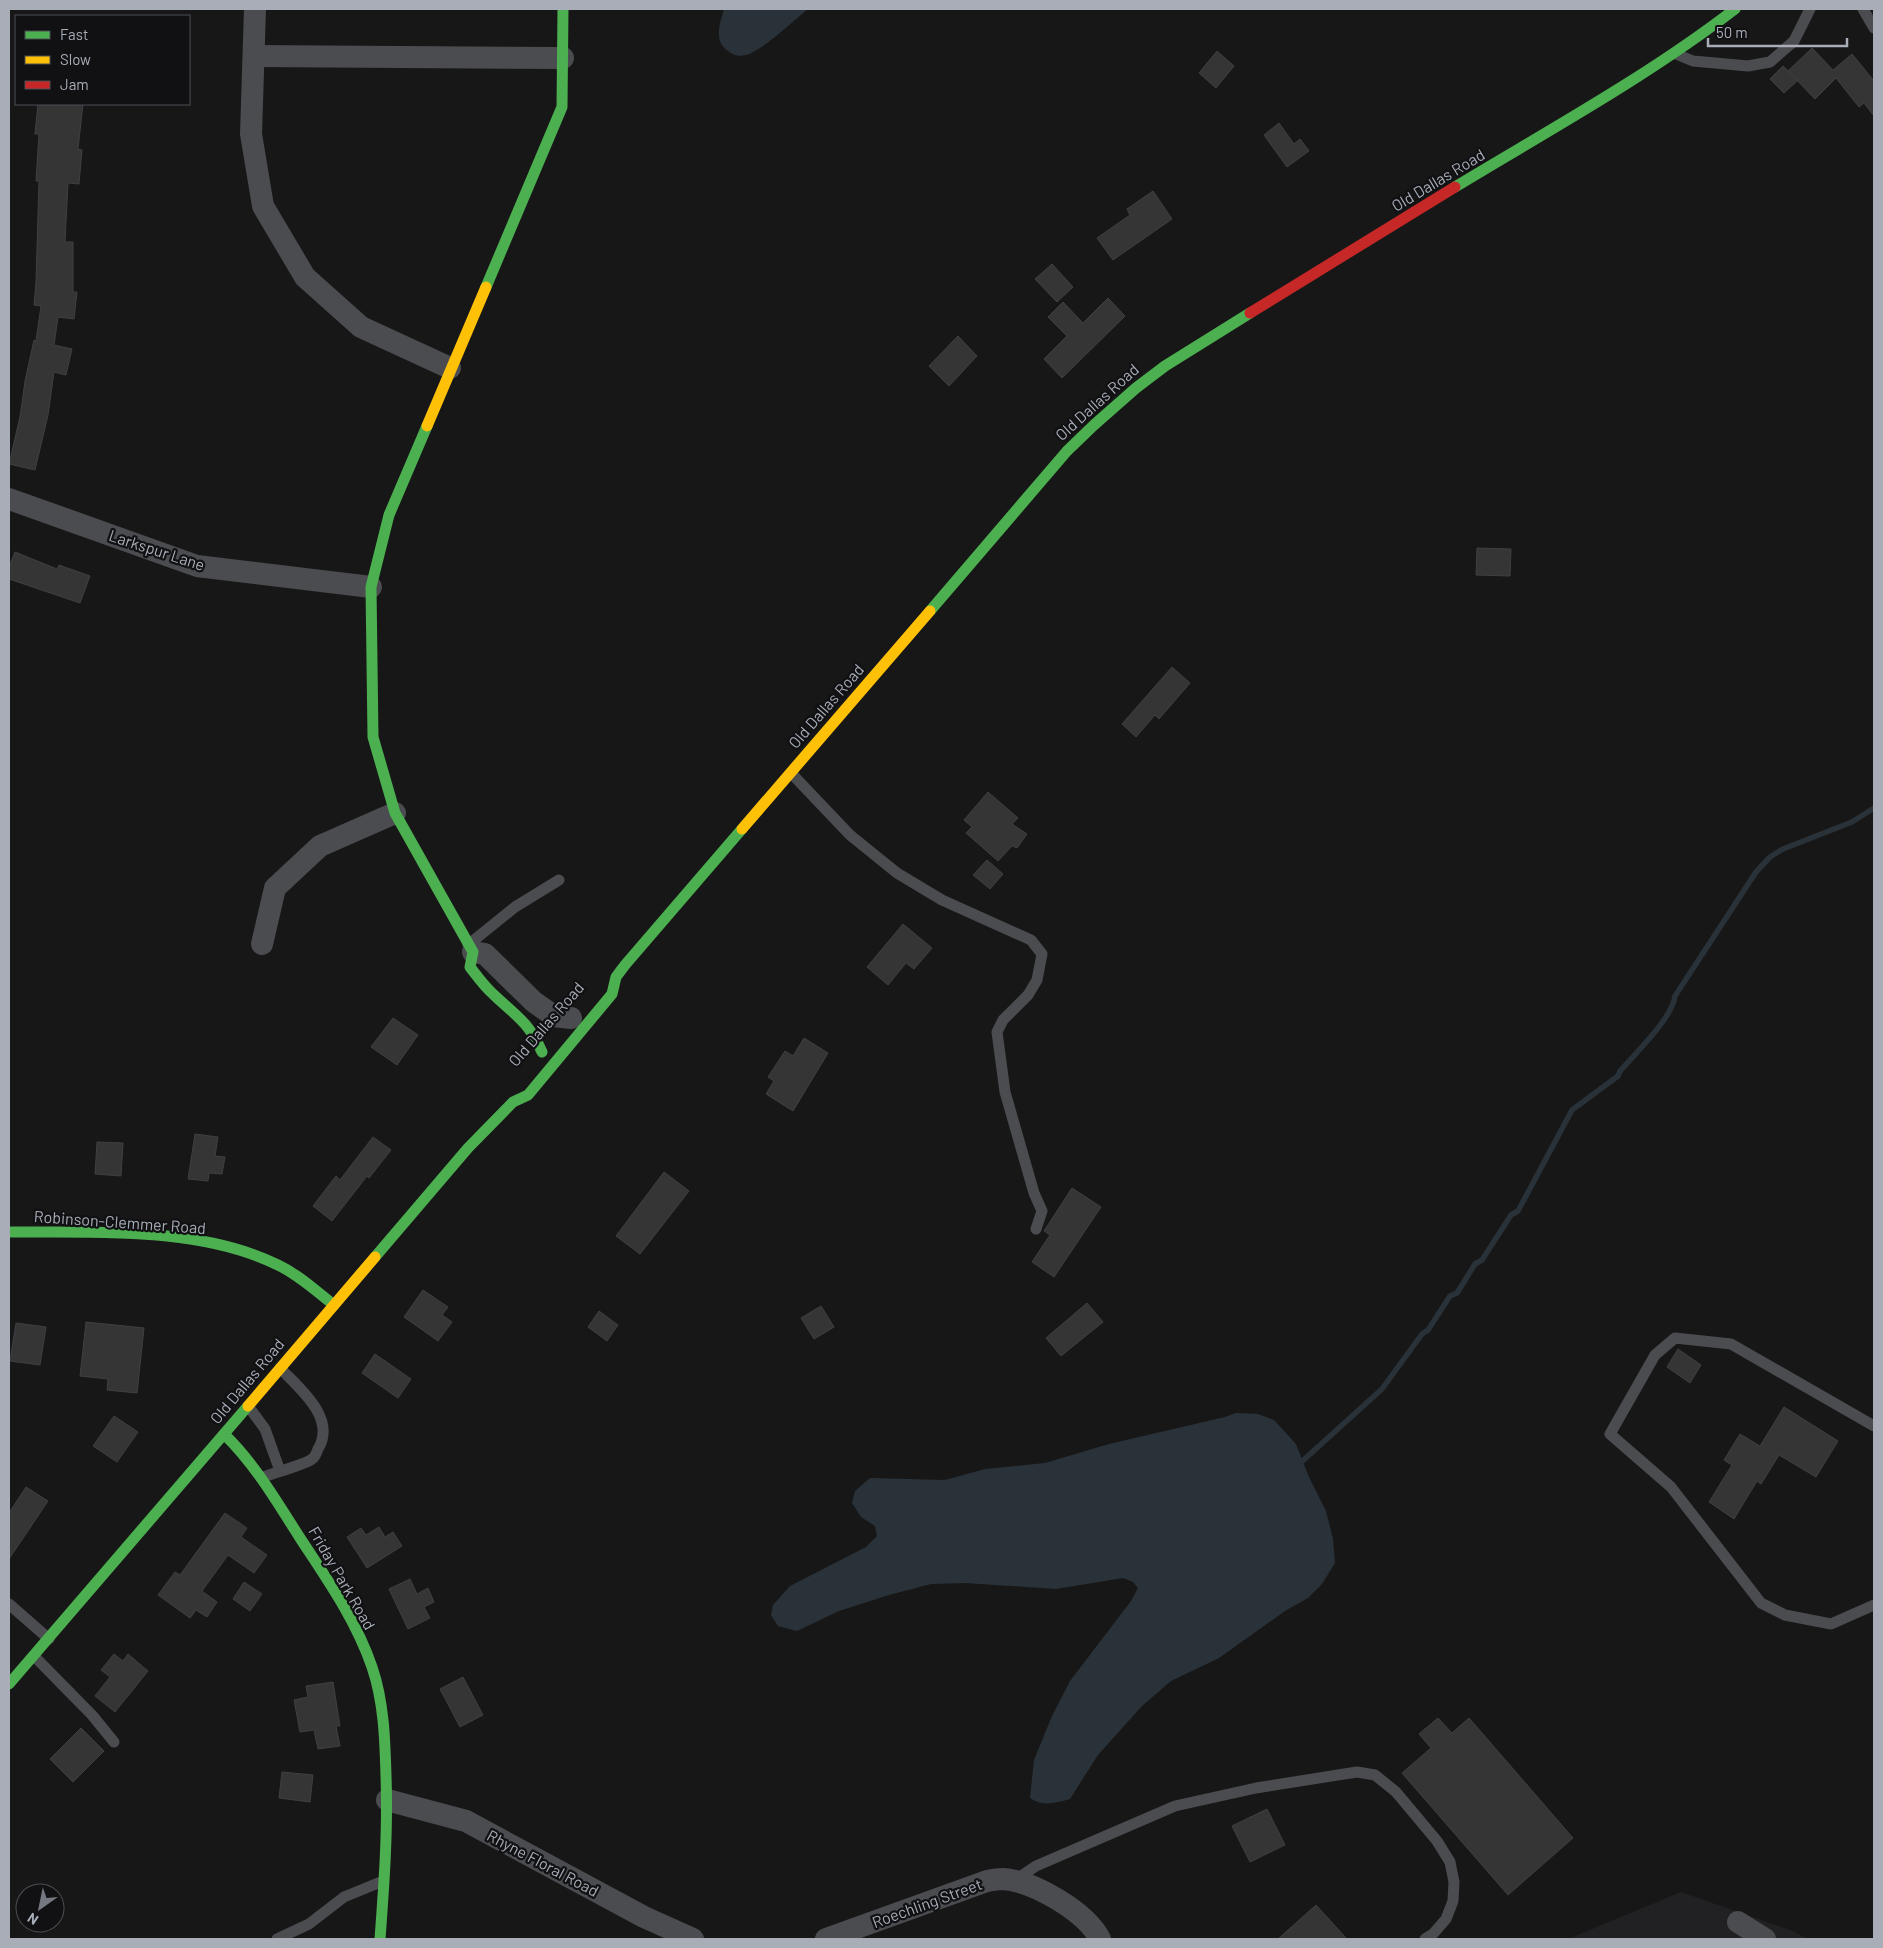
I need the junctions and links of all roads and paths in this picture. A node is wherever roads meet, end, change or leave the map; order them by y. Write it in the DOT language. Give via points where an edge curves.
graph roads {
  1 [pos="255,9"];
  2 [pos="563,9"];
  3 [pos="1735,9"];
  4 [pos="1810,9"];
  5 [pos="1863,9"];
  6 [pos="1874,28"];
  7 [pos="1674,53"];
  8 [pos="254,56"];
  9 [pos="563,58"];
  10 [pos="450,368"];
  11 [pos="9,499"];
  12 [pos="370,586"];
  13 [pos="791,773"];
  14 [pos="395,813"];
  15 [pos="558,880"];
  16 [pos="262,944"];
  17 [pos="470,948"];
  18 [pos="616,977"];
  19 [pos="603,983"];
  20 [pos="571,1018"];
  21 [pos="553,1039"];
  22 [pos="516,1084"];
  23 [pos="512,1102"];
  24 [pos="1036,1229"];
  25 [pos="9,1232"];
  26 [pos="334,1305"];
  27 [pos="280,1368"];
  28 [pos="248,1406"];
  29 [pos="1874,1426"];
  30 [pos="224,1434"];
  31 [pos="280,1471"];
  32 [pos="261,1478"];
  33 [pos="9,1604"];
  34 [pos="1874,1604"];
  35 [pos="48,1639"];
  36 [pos="34,1656"];
  37 [pos="9,1684"];
  38 [pos="114,1742"];
  39 [pos="388,1800"];
  40 [pos="384,1880"];
  41 [pos="1014,1881"];
  42 [pos="1738,1922"];
  43 [pos="277,1939"];
  44 [pos="380,1939"];
  45 [pos="692,1939"];
  46 [pos="826,1939"];
  47 [pos="1100,1939"];
  48 [pos="1425,1939"];
  49 [pos="1765,1939"];
  1 -- 8 [label="street"];
  2 -- 9 [label="main road"];
  3 -- 7 [label="main road, Old Dallas Road"];
  4 -- 7 [label="lane" via="1794,41 1770,62 1748,66 1693,61"];
  5 -- 6 [label="lane"];
  7 -- 13 [label="main road, Old Dallas Road" via="1181,355 1113,406 1067,450"];
  8 -- 9 [label="street"];
  8 -- 10 [label="street" via="251,134 263,206 306,277 362,327"];
  9 -- 10 [label="main road" via="562,107"];
  10 -- 12 [label="main road" via="389,515"];
  11 -- 12 [label="street, Larkspur Lane" via="197,566"];
  12 -- 14 [label="main road" via="373,737"];
  13 -- 18 [label="main road, Old Dallas Road"];
  13 -- 24 [label="lane" via="850,835 897,873 942,900 1031,940 1042,954 1037,980 1028,995 1003,1020 997,1032 1005,1092 1042,1211"];
  14 -- 16 [label="street" via="320,846 275,888"];
  14 -- 17 [label="main road"];
  15 -- 17 [label="lane" via="515,907"];
  17 -- 20 [label="street" via="485,954 534,1002 554,1016"];
  17 -- 21 [label="main road, Old Dallas Road" via="470,967 534,1034 539,1056"];
  18 -- 19 [label="main road, Old Dallas Road"];
  18 -- 23 [label="main road, Old Dallas Road" via="612,994 600,1009 528,1095"];
  22 -- 23 [label="main road, Old Dallas Road"];
  23 -- 26 [label="main road, Old Dallas Road" via="468,1148"];
  25 -- 26 [label="main road, Robinson-Clemmer Road" via="114,1235 208,1243 276,1264"];
  26 -- 27 [label="main road, Old Dallas Road"];
  27 -- 28 [label="main road, Old Dallas Road"];
  27 -- 31 [label="lane" via="308,1397 318,1412 323,1429 322,1443 312,1459"];
  28 -- 30 [label="main road, Old Dallas Road"];
  28 -- 31 [label="lane" via="266,1429"];
  29 -- 34 [label="lane" via="1731,1344 1675,1338 1655,1355 1610,1434 1671,1487 1761,1603 1785,1616 1831,1624"];
  30 -- 32 [label="main road, Friday Park Road" via="238,1446"];
  30 -- 35 [label="main road, Old Dallas Road"];
  31 -- 32 [label="lane"];
  32 -- 39 [label="main road, Friday Park Road" via="314,1558 351,1621 372,1667 385,1733"];
  33 -- 35 [label="lane"];
  35 -- 36 [label="main road, Old Dallas Road"];
  36 -- 37 [label="main road, Old Dallas Road"];
  36 -- 38 [label="lane"];
  39 -- 40 [label="main road, Friday Park Road"];
  39 -- 45 [label="street, Rhyne Floral Road" via="466,1821 644,1917"];
  40 -- 43 [label="lane" via="344,1897 309,1924"];
  40 -- 44 [label="main road, Friday Park Road"];
  41 -- 46 [label="street, Roechling Street" via="987,1881"];
  41 -- 47 [label="street, Roechling Street" via="1073,1909 1095,1929"];
  41 -- 48 [label="lane" via="1036,1866 1175,1806 1256,1788 1357,1772 1375,1776 1396,1792 1437,1841 1450,1862 1453,1902 1446,1919"];
  42 -- 49 [label="street"];
}
